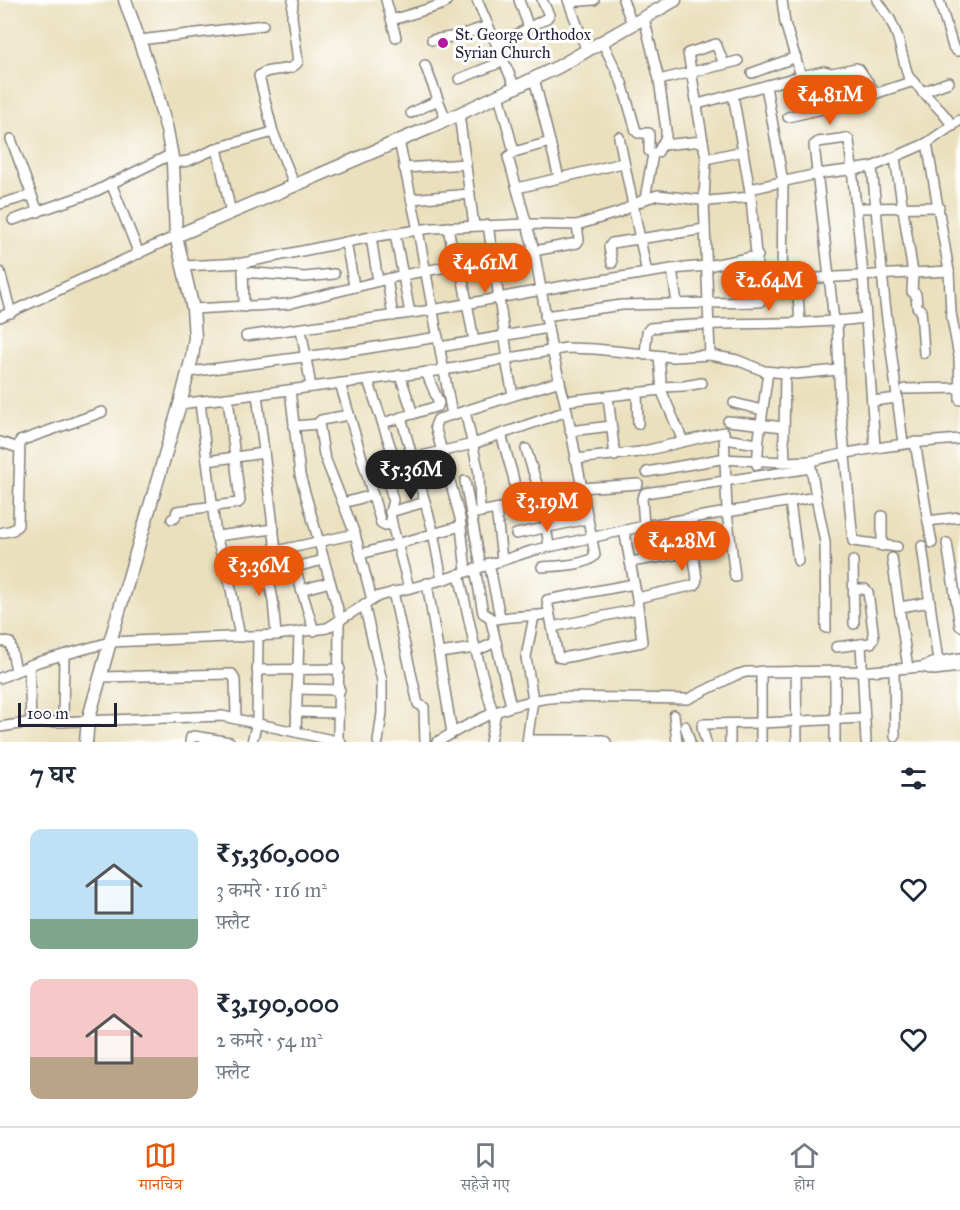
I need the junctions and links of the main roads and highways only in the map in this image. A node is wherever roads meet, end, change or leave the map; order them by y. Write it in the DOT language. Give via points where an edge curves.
graph roads {
  1 [pos="125,0"];
  2 [pos="675,0"];
  3 [pos="176,236"];
  4 [pos="86,742"];
  1 -- 3 [label="main road" via="162,108 172,158"];
  2 -- 3 [label="main road" via="558,67 459,114"];
  3 -- 4 [label="main road" via="193,309 195,337 189,372 88,721"];
}
